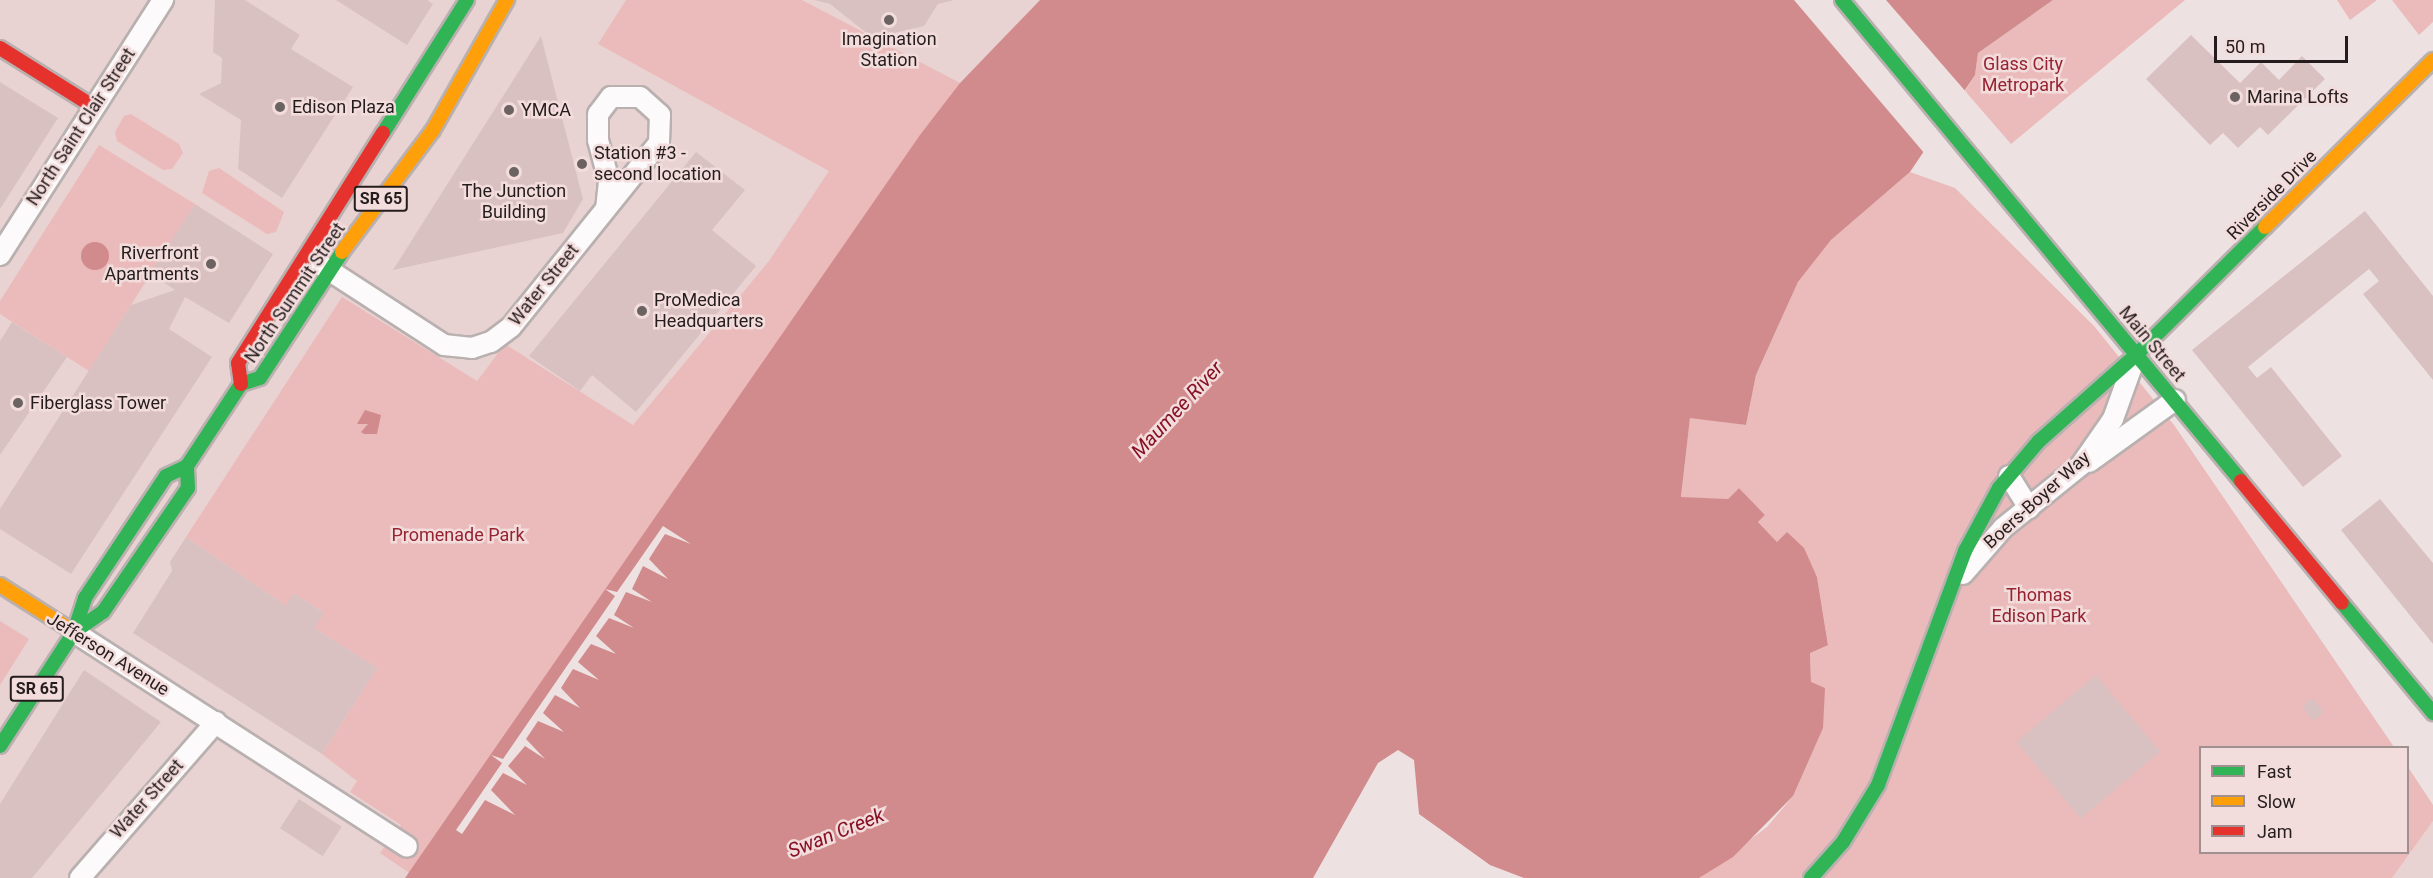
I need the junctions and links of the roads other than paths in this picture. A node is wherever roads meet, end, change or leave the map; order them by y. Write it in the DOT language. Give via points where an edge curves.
graph roads {
  1 [pos="163,0"];
  2 [pos="467,0"];
  3 [pos="507,0"];
  4 [pos="1842,0"];
  5 [pos="438,46"];
  6 [pos="0,48"];
  7 [pos="472,60"];
  8 [pos="2433,60"];
  9 [pos="94,107"];
  10 [pos="360,168"];
  11 [pos="390,186"];
  12 [pos="606,208"];
  13 [pos="0,255"];
  14 [pos="307,256"];
  15 [pos="330,271"];
  16 [pos="2136,356"];
  17 [pos="241,384"];
  18 [pos="2175,399"];
  19 [pos="2081,465"];
  20 [pos="187,466"];
  21 [pos="2009,476"];
  22 [pos="2029,508"];
  23 [pos="1958,581"];
  24 [pos="0,585"];
  25 [pos="74,632"];
  26 [pos="2433,713"];
  27 [pos="216,722"];
  28 [pos="0,746"];
  29 [pos="407,847"];
  30 [pos="80,878"];
  31 [pos="1811,878"];
  1 -- 9 [label="street, North Saint Clair Street"];
  2 -- 5 [label="main road, North Summit Street / SR 65"];
  3 -- 7 [label="main road, North Summit Street / SR 65"];
  4 -- 16 [label="main road, Main Street" via="1982,164"];
  5 -- 7 [label="main road" via="462,45"];
  5 -- 10 [label="main road, North Summit Street / SR 65"];
  6 -- 9 [label="main road"];
  7 -- 11 [label="main road, North Summit Street / SR 65" via="433,130"];
  8 -- 16 [label="main road, Riverside Drive"];
  9 -- 13 [label="street, North Saint Clair Street"];
  10 -- 11 [label="main road" via="369,184"];
  10 -- 14 [label="main road, North Summit Street / SR 65"];
  11 -- 15 [label="main road, North Summit Street / SR 65"];
  12 -- 12 [label="street, Water Street" via="659,143 660,115 640,97 611,97 598,114 597,140 609,181"];
  12 -- 15 [label="street, Water Street" via="511,327 472,348 444,345"];
  14 -- 15 [label="street"];
  14 -- 17 [label="main road, North Summit Street / SR 65" via="238,363"];
  15 -- 17 [label="main road, North Summit Street / SR 65" via="260,378"];
  16 -- 18 [label="main road, Main Street"];
  16 -- 19 [label="street, Boers-Boyer Way" via="2113,419"];
  16 -- 21 [label="main road, Boers-Boyer Way" via="2062,419"];
  17 -- 20 [label="main road, North Summit Street / SR 65"];
  18 -- 19 [label="street"];
  18 -- 26 [label="main road, Main Street"];
  19 -- 22 [label="street, Boers-Boyer Way"];
  20 -- 25 [label="main road, North Summit Street / SR 65" via="166,476 85,598"];
  20 -- 25 [label="main road, North Summit Street / SR 65" via="188,488 103,612"];
  21 -- 22 [label="street"];
  21 -- 23 [label="main road, Boers-Boyer Way" via="1982,516"];
  22 -- 23 [label="street, Boers-Boyer Way" via="1997,534"];
  23 -- 31 [label="main road, Boers-Boyer Way" via="1878,785 1844,842"];
  24 -- 25 [label="main road, Jefferson Avenue"];
  25 -- 27 [label="street, Jefferson Avenue"];
  25 -- 28 [label="main road, North Summit Street / SR 65"];
  27 -- 29 [label="street, Jefferson Avenue"];
  27 -- 30 [label="street, Water Street"];
}
